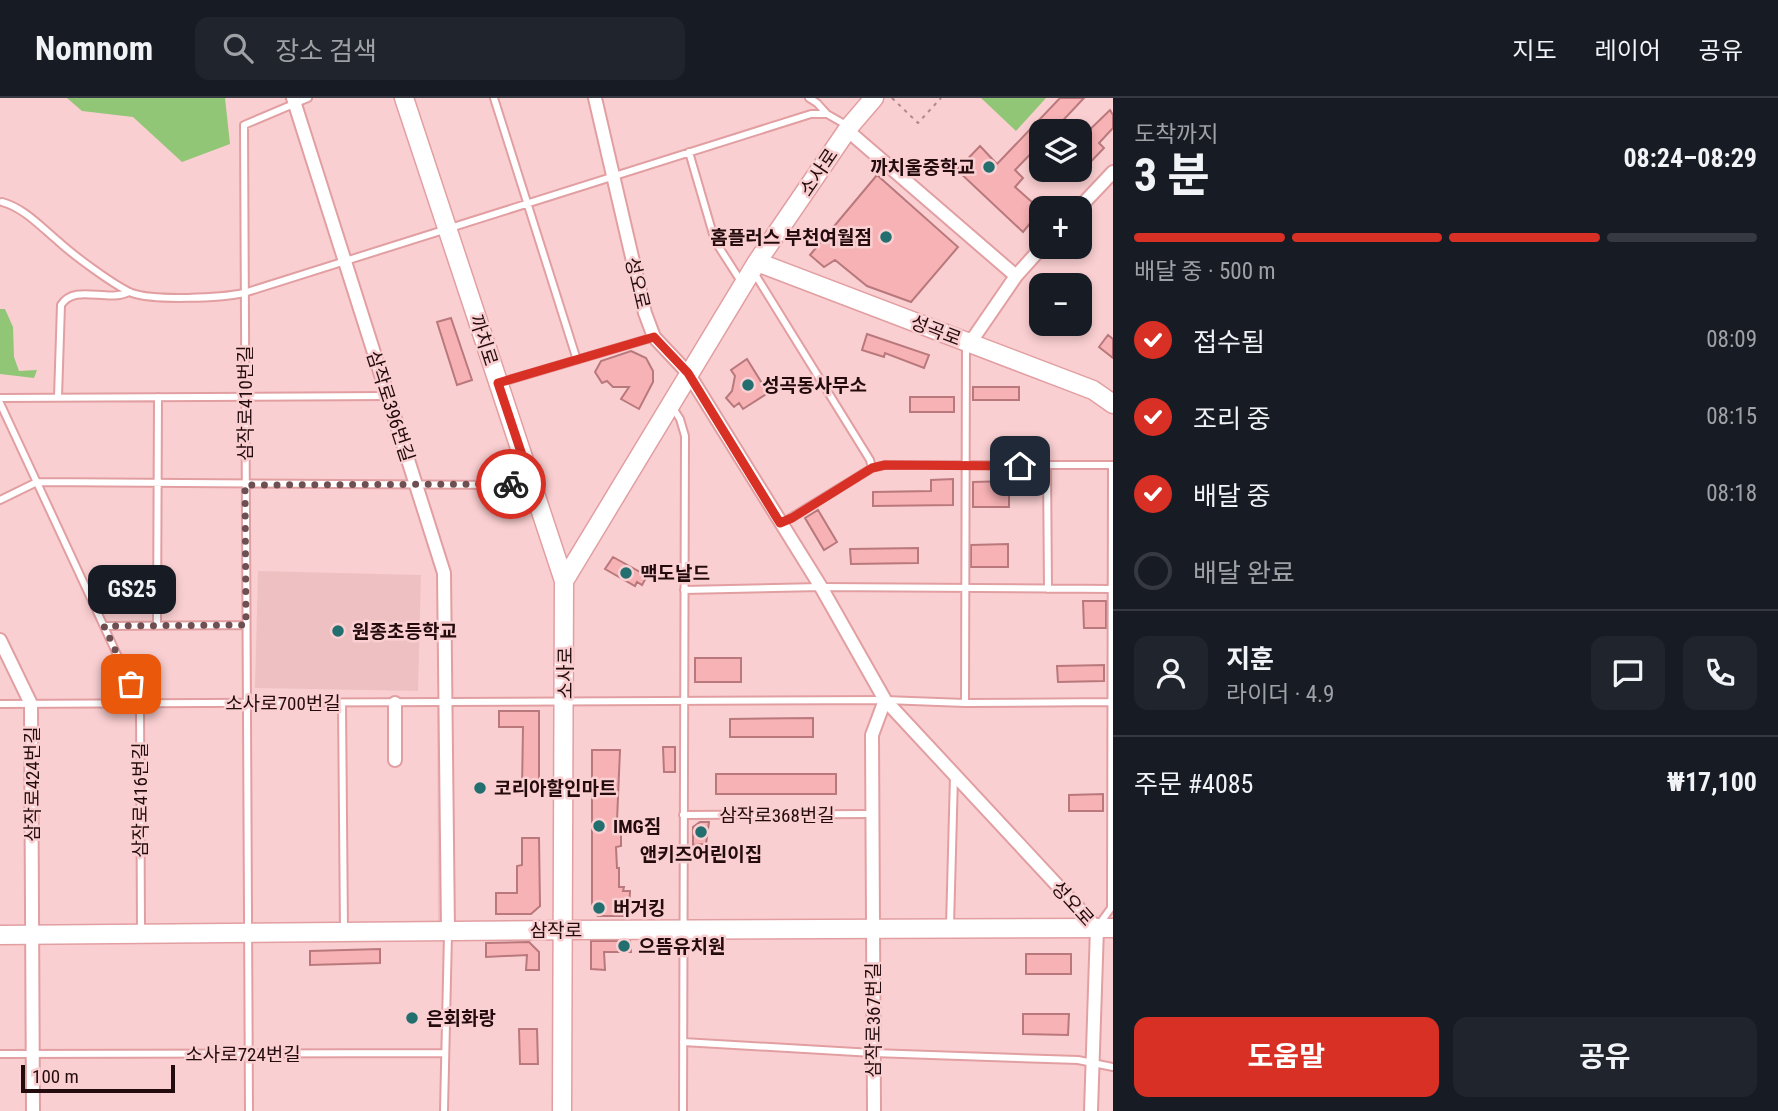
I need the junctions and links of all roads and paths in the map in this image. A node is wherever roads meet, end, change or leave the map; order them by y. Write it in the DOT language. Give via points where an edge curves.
graph roads {
  1 [pos="308,98"];
  2 [pos="404,98"];
  3 [pos="494,98"];
  4 [pos="595,98"];
  5 [pos="809,98"];
  6 [pos="874,98"];
  7 [pos="892,98"];
  8 [pos="941,98"];
  9 [pos="294,100"];
  10 [pos="827,114"];
  11 [pos="848,128"];
  12 [pos="689,152"];
  13 [pos="1113,172"];
  14 [pos="614,176"];
  15 [pos="1090,196"];
  16 [pos="2,202"];
  17 [pos="527,203"];
  18 [pos="447,229"];
  19 [pos="1031,259"];
  20 [pos="345,261"];
  21 [pos="751,272"];
  22 [pos="1016,276"];
  23 [pos="129,292"];
  24 [pos="244,293"];
  25 [pos="654,337"];
  26 [pos="968,342"];
  27 [pos="577,360"];
  28 [pos="688,373"];
  29 [pos="498,383"];
  30 [pos="245,396"];
  31 [pos="388,396"];
  32 [pos="58,397"];
  33 [pos="158,397"];
  34 [pos="0,400"];
  35 [pos="670,404"];
  36 [pos="1113,404"];
  37 [pos="966,466"];
  38 [pos="1047,466"];
  39 [pos="1112,466"];
  40 [pos="872,468"];
  41 [pos="529,476"];
  42 [pos="37,482"];
  43 [pos="158,483"];
  44 [pos="245,485"];
  45 [pos="416,485"];
  46 [pos="0,500"];
  47 [pos="780,523"];
  48 [pos="564,582"];
  49 [pos="821,587"];
  50 [pos="965,589"];
  51 [pos="1048,589"];
  52 [pos="1112,589"];
  53 [pos="684,590"];
  54 [pos="246,625"];
  55 [pos="104,626"];
  56 [pos="158,626"];
  57 [pos="0,640"];
  58 [pos="885,700"];
  59 [pos="445,702"];
  60 [pos="565,702"];
  61 [pos="683,702"];
  62 [pos="965,702"];
  63 [pos="1112,702"];
  64 [pos="246,703"];
  65 [pos="342,703"];
  66 [pos="395,703"];
  67 [pos="0,704"];
  68 [pos="31,704"];
  69 [pos="140,704"];
  70 [pos="395,760"];
  71 [pos="954,774"];
  72 [pos="871,814"];
  73 [pos="683,815"];
  74 [pos="949,928"];
  75 [pos="1105,928"];
  76 [pos="683,929"];
  77 [pos="873,929"];
  78 [pos="564,930"];
  79 [pos="448,931"];
  80 [pos="344,932"];
  81 [pos="248,933"];
  82 [pos="141,934"];
  83 [pos="0,935"];
  84 [pos="33,935"];
  85 [pos="683,1042"];
  86 [pos="873,1053"];
  87 [pos="0,1054"];
  88 [pos="33,1054"];
  89 [pos="249,1054"];
  90 [pos="445,1054"];
  91 [pos="1092,1062"];
  92 [pos="1113,1067"];
  93 [pos="33,1111"];
  94 [pos="249,1111"];
  95 [pos="444,1111"];
  96 [pos="562,1111"];
  97 [pos="683,1111"];
  98 [pos="874,1111"];
  99 [pos="1091,1111"];
  1 -- 9 [label="lane"];
  2 -- 18 [label="street, 까치로"];
  3 -- 17 [label="lane"];
  4 -- 14 [label="street, 성오로"];
  5 -- 10 [label="lane"];
  6 -- 11 [label="street, 소사로"];
  7 -- 8 [label="path" via="918,123"];
  9 -- 20 [label="street, 삼작로396번길"];
  9 -- 24 [label="lane, 삼작로410번길" via="244,125"];
  10 -- 11 [label="lane"];
  10 -- 12 [label="lane" via="811,114"];
  11 -- 21 [label="street, 소사로"];
  11 -- 22 [label="street"];
  12 -- 14 [label="lane"];
  12 -- 21 [label="lane" via="715,242"];
  13 -- 15 [label="street"];
  14 -- 17 [label="lane"];
  14 -- 25 [label="street, 성오로"];
  16 -- 23 [label="lane" via="15,205 66,249"];
  17 -- 18 [label="lane"];
  17 -- 27 [label="lane"];
  18 -- 20 [label="lane"];
  18 -- 29 [label="street, 까치로"];
  19 -- 22 [label="street"];
  20 -- 24 [label="lane"];
  20 -- 31 [label="street, 삼작로396번길"];
  21 -- 26 [label="street, 성곡로"];
  21 -- 28 [label="street, 소사로"];
  21 -- 40 [label="lane"];
  22 -- 26 [label="street"];
  23 -- 24 [label="lane" via="222,298"];
  23 -- 32 [label="lane" via="120,297 74,294 61,305"];
  24 -- 30 [label="lane, 삼작로410번길"];
  25 -- 27 [label="lane"];
  25 -- 28 [label="street, 성오로"];
  26 -- 36 [label="street, 성곡로" via="1093,390"];
  26 -- 37 [label="lane"];
  27 -- 29 [label="lane"];
  28 -- 35 [label="street, 소사로"];
  28 -- 47 [label="street, 성오로"];
  29 -- 41 [label="street, 까치로"];
  30 -- 31 [label="lane"];
  30 -- 33 [label="lane"];
  30 -- 44 [label="lane, 삼작로410번길"];
  31 -- 45 [label="street, 삼작로396번길"];
  32 -- 33 [label="lane"];
  32 -- 34 [label="lane"];
  33 -- 43 [label="lane"];
  34 -- 42 [label="lane, 삼작로416번길"];
  35 -- 48 [label="street, 소사로"];
  35 -- 53 [label="lane" via="685,436"];
  37 -- 38 [label="lane"];
  37 -- 40 [label="lane"];
  37 -- 50 [label="lane"];
  38 -- 39 [label="lane"];
  38 -- 51 [label="lane"];
  39 -- 52 [label="lane"];
  40 -- 47 [label="lane"];
  41 -- 45 [label="lane" via="509,485"];
  41 -- 48 [label="street, 까치로"];
  42 -- 43 [label="lane"];
  42 -- 46 [label="lane"];
  42 -- 55 [label="lane, 삼작로416번길"];
  43 -- 44 [label="lane"];
  43 -- 56 [label="lane"];
  44 -- 45 [label="lane"];
  44 -- 54 [label="lane, 삼작로410번길"];
  45 -- 59 [label="street, 삼작로396번길" via="444,573"];
  47 -- 49 [label="street, 성오로"];
  48 -- 60 [label="street, 소사로"];
  49 -- 50 [label="lane"];
  49 -- 53 [label="lane"];
  49 -- 58 [label="street, 성오로"];
  50 -- 51 [label="lane"];
  50 -- 62 [label="lane"];
  51 -- 52 [label="lane"];
  52 -- 63 [label="lane"];
  53 -- 61 [label="lane"];
  54 -- 56 [label="lane"];
  54 -- 64 [label="lane, 삼작로410번길"];
  55 -- 56 [label="lane"];
  55 -- 69 [label="lane, 삼작로416번길"];
  57 -- 68 [label="street, 삼작로424번길"];
  58 -- 61 [label="lane, 소사로700번길"];
  58 -- 62 [label="lane, 소사로700번길"];
  58 -- 71 [label="street, 성오로"];
  58 -- 72 [label="street" via="872,735"];
  59 -- 60 [label="lane, 소사로700번길"];
  59 -- 66 [label="lane, 소사로700번길"];
  59 -- 79 [label="street, 삼작로396번길"];
  60 -- 61 [label="lane, 소사로700번길"];
  60 -- 78 [label="street, 소사로"];
  61 -- 73 [label="lane"];
  62 -- 63 [label="lane, 소사로700번길"];
  63 -- 75 [label="lane" via="1111,908"];
  64 -- 65 [label="lane, 소사로700번길"];
  64 -- 69 [label="lane, 소사로700번길"];
  64 -- 81 [label="lane, 삼작로410번길"];
  65 -- 66 [label="lane, 소사로700번길"];
  65 -- 80 [label="lane"];
  66 -- 70 [label="street"];
  67 -- 68 [label="lane, 소사로700번길"];
  68 -- 69 [label="lane, 소사로700번길"];
  68 -- 84 [label="street, 삼작로424번길"];
  69 -- 82 [label="lane, 삼작로416번길"];
  71 -- 74 [label="lane"];
  71 -- 75 [label="street, 성오로"];
  72 -- 73 [label="lane, 삼작로368번길"];
  72 -- 77 [label="street"];
  73 -- 76 [label="lane"];
  74 -- 75 [label="street, 삼작로"];
  74 -- 77 [label="street, 삼작로"];
  75 -- 91 [label="street, 성오로"];
  76 -- 77 [label="street, 삼작로"];
  76 -- 78 [label="street, 삼작로"];
  76 -- 85 [label="lane"];
  77 -- 86 [label="street, 삼작로367번길"];
  78 -- 79 [label="street, 삼작로"];
  78 -- 96 [label="street, 소사로"];
  79 -- 80 [label="street, 삼작로"];
  79 -- 90 [label="lane"];
  80 -- 81 [label="street, 삼작로"];
  81 -- 82 [label="street, 삼작로"];
  81 -- 89 [label="lane, 삼작로410번길"];
  82 -- 84 [label="street, 삼작로"];
  83 -- 84 [label="street, 삼작로"];
  84 -- 88 [label="street, 삼작로424번길"];
  85 -- 86 [label="lane"];
  85 -- 97 [label="lane"];
  86 -- 91 [label="lane"];
  86 -- 98 [label="street, 삼작로367번길"];
  87 -- 88 [label="lane, 소사로724번길"];
  88 -- 89 [label="lane, 소사로724번길"];
  88 -- 93 [label="street, 삼작로424번길"];
  89 -- 90 [label="lane, 소사로724번길"];
  89 -- 94 [label="lane, 삼작로410번길"];
  90 -- 95 [label="lane"];
  91 -- 92 [label="lane"];
  91 -- 99 [label="street, 성오로"];
}
